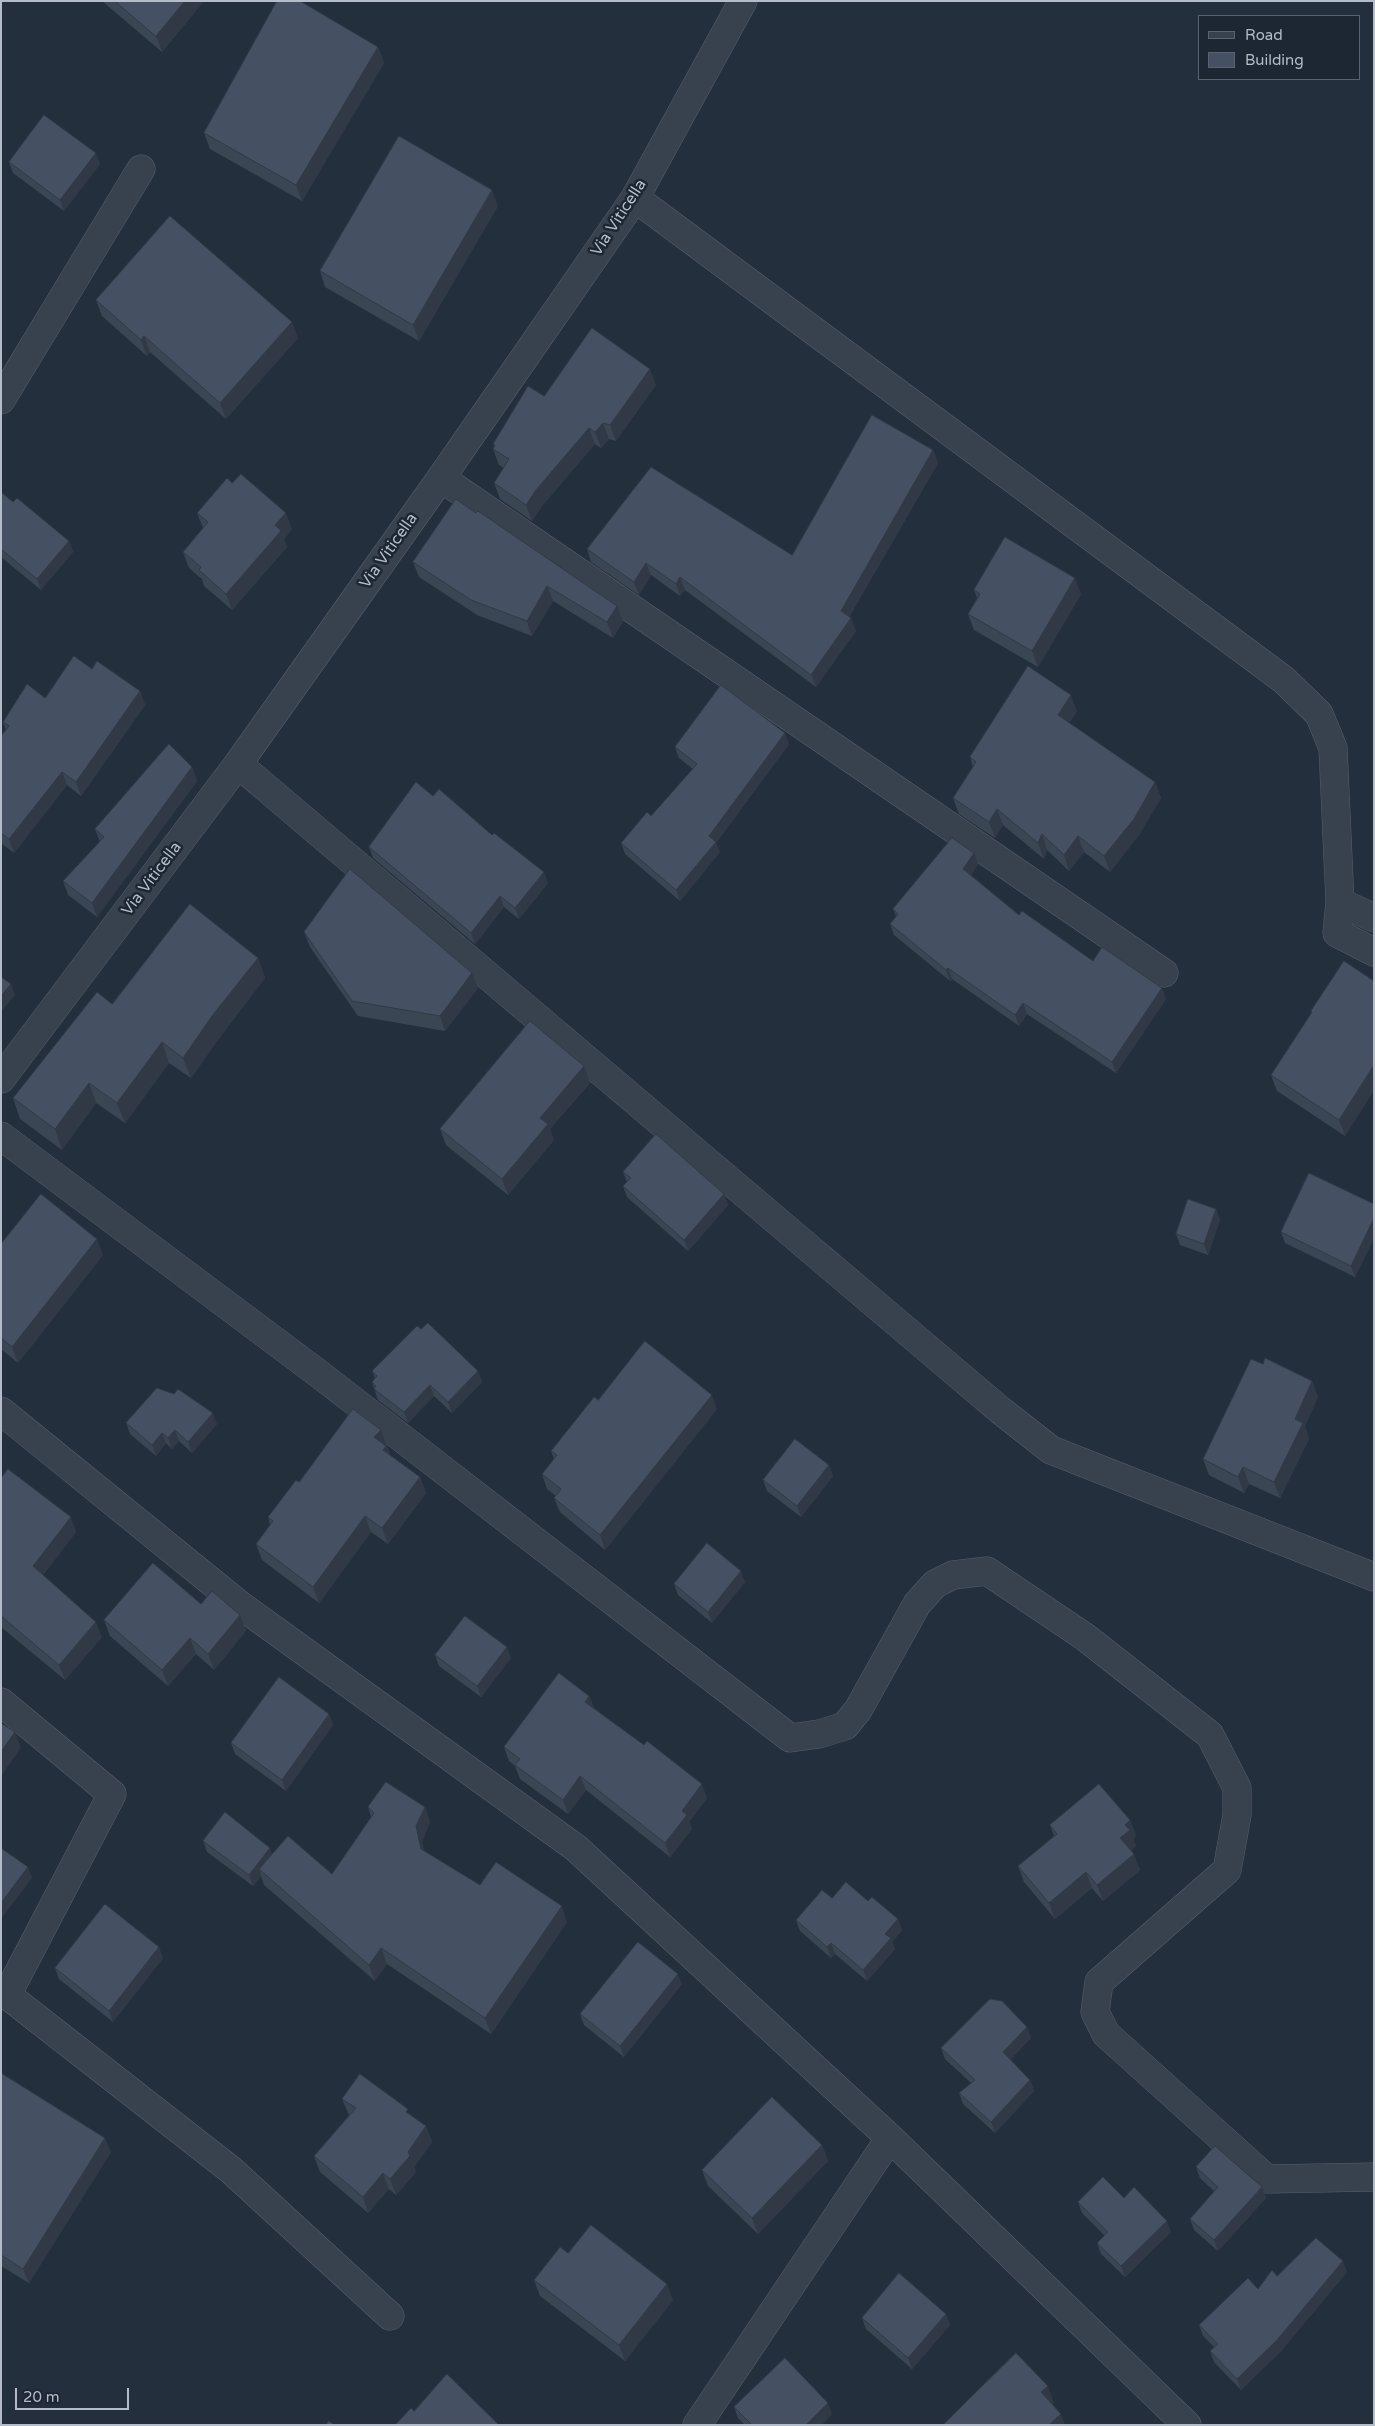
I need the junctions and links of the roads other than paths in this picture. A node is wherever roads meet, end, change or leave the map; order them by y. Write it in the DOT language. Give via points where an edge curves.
graph roads {
  1 [pos="744,1"];
  2 [pos="141,169"];
  3 [pos="635,198"];
  4 [pos="1,400"];
  5 [pos="441,478"];
  6 [pos="238,764"];
  7 [pos="1340,902"];
  8 [pos="1374,918"];
  9 [pos="1374,952"];
  10 [pos="1164,973"];
  11 [pos="1,1079"];
  12 [pos="1,1136"];
  13 [pos="1,1411"];
  14 [pos="1374,1577"];
  15 [pos="1,1702"];
  16 [pos="890,2138"];
  17 [pos="1374,2177"];
  18 [pos="390,2316"];
  19 [pos="697,2425"];
  20 [pos="1186,2425"];
  1 -- 3 [label="street, Via Viticella"];
  2 -- 4 [label="street"];
  3 -- 5 [label="street, Via Viticella"];
  3 -- 7 [label="street" via="1284,680 1320,714 1333,748"];
  5 -- 6 [label="street, Via Viticella"];
  5 -- 10 [label="street"];
  6 -- 11 [label="street, Via Viticella"];
  6 -- 14 [label="street" via="1051,1450"];
  7 -- 8 [label="street"];
  7 -- 9 [label="street" via="1337,933"];
  12 -- 17 [label="street" via="319,1374 790,1738 844,1726 858,1710 917,1604 935,1584 953,1574 987,1571 1084,1637 1210,1735 1237,1788 1237,1815 1227,1870 1099,1982 1096,2012 1106,2034 1266,2178"];
  13 -- 16 [label="street" via="240,1605 576,1848"];
  15 -- 18 [label="street" via="112,1794 7,1995 231,2170"];
  16 -- 19 [label="street"];
  16 -- 20 [label="street"];
}
